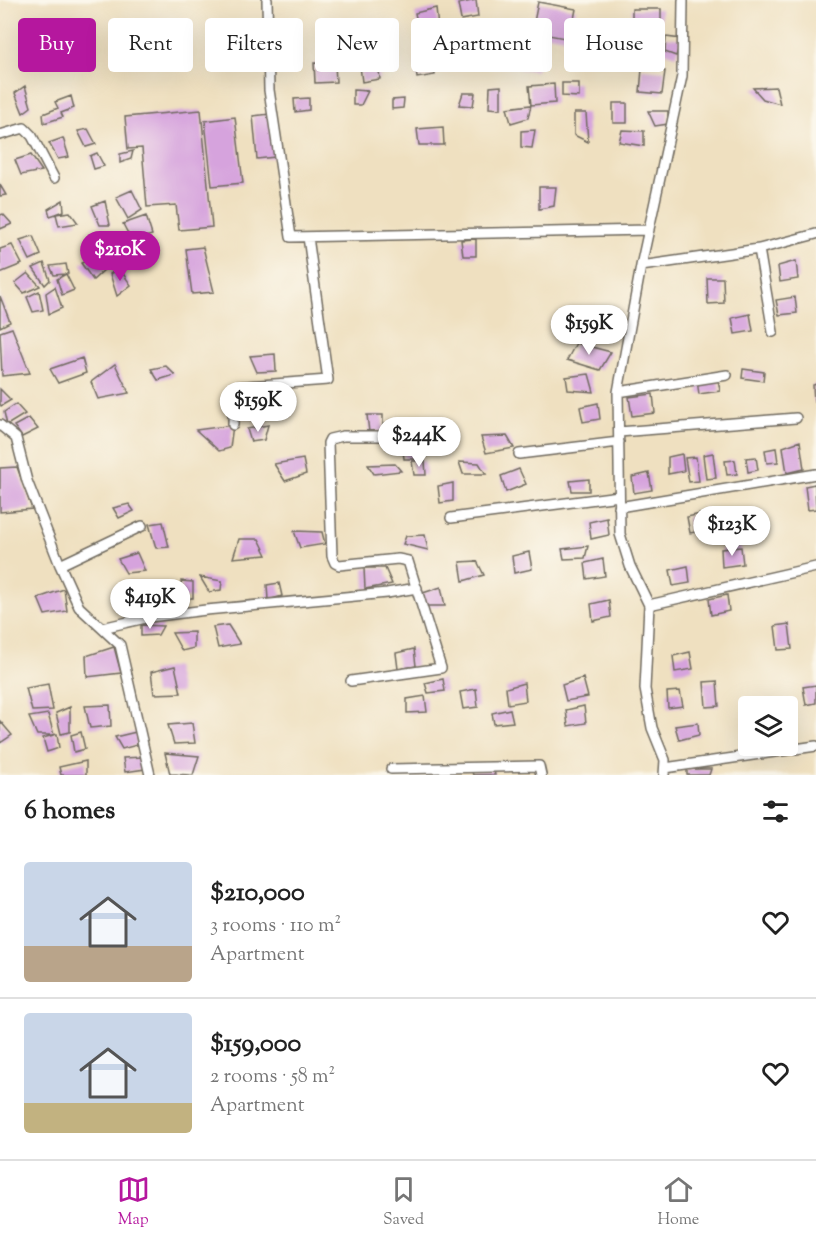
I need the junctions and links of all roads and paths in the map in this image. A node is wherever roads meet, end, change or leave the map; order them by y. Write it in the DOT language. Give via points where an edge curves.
graph roads {
  1 [pos="267,0"];
  2 [pos="683,0"];
  3 [pos="0,135"];
  4 [pos="54,178"];
  5 [pos="649,230"];
  6 [pos="816,234"];
  7 [pos="308,237"];
  8 [pos="759,249"];
  9 [pos="641,266"];
  10 [pos="773,332"];
  11 [pos="727,375"];
  12 [pos="618,392"];
  13 [pos="796,418"];
  14 [pos="232,425"];
  15 [pos="0,426"];
  16 [pos="407,436"];
  17 [pos="619,437"];
  18 [pos="519,454"];
  19 [pos="816,474"];
  20 [pos="619,496"];
  21 [pos="619,507"];
  22 [pos="451,518"];
  23 [pos="142,526"];
  24 [pos="60,565"];
  25 [pos="816,567"];
  26 [pos="417,588"];
  27 [pos="649,605"];
  28 [pos="102,628"];
  29 [pos="351,681"];
  30 [pos="816,746"];
  31 [pos="391,769"];
  32 [pos="664,771"];
  33 [pos="150,775"];
  34 [pos="541,775"];
  1 -- 7 [label="street" via="269,90 291,237"];
  2 -- 5 [label="street" via="682,76"];
  3 -- 4 [label="street" via="24,128"];
  5 -- 7 [label="street"];
  5 -- 9 [label="street"];
  6 -- 8 [label="street"];
  7 -- 14 [label="street" via="328,380 234,387"];
  8 -- 9 [label="street"];
  8 -- 10 [label="street"];
  9 -- 12 [label="street"];
  11 -- 12 [label="street"];
  12 -- 17 [label="street"];
  13 -- 17 [label="street"];
  15 -- 24 [label="street" via="16,438 27,481"];
  16 -- 26 [label="street" via="336,437 328,443 332,556 339,565 406,559"];
  17 -- 18 [label="street"];
  17 -- 20 [label="street"];
  19 -- 21 [label="street"];
  20 -- 21 [label="street"];
  20 -- 22 [label="street"];
  21 -- 27 [label="street" via="620,534"];
  23 -- 24 [label="street"];
  24 -- 28 [label="street" via="79,607"];
  25 -- 27 [label="street"];
  26 -- 28 [label="street" via="150,617"];
  26 -- 29 [label="street" via="441,661 440,669"];
  27 -- 32 [label="street" via="645,689 652,728 665,760"];
  28 -- 33 [label="street" via="120,645"];
  30 -- 32 [label="street"];
  31 -- 34 [label="street" via="539,766"];
}
